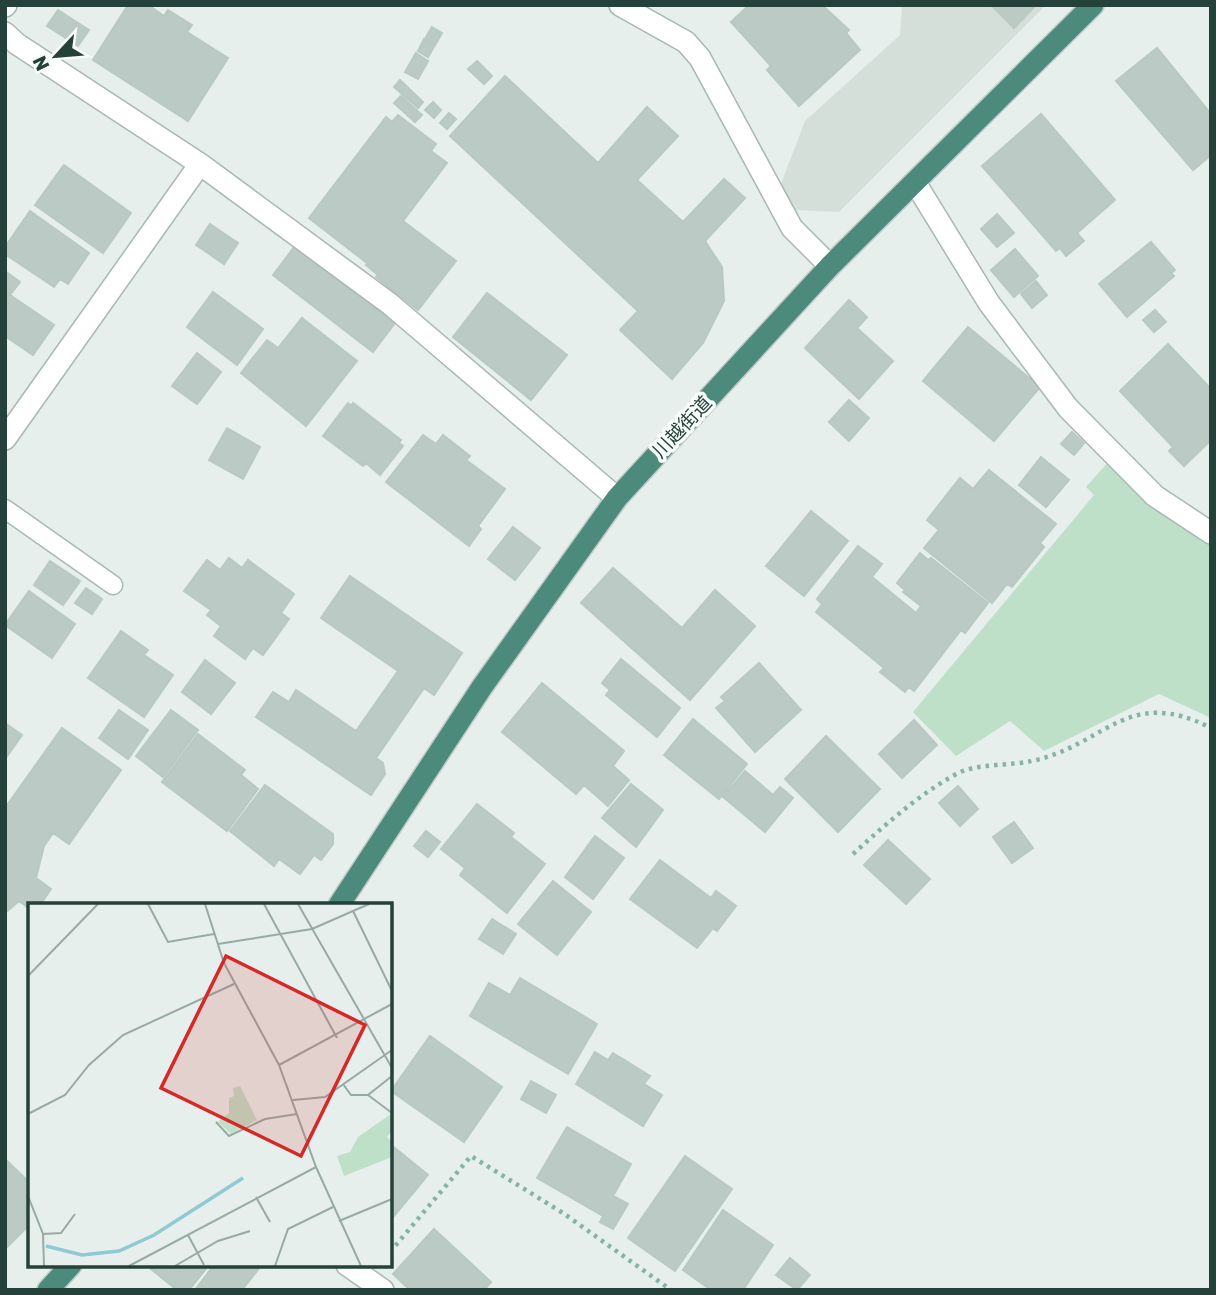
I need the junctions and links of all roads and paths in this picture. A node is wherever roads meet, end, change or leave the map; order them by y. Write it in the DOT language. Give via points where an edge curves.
graph roads {
  1 [pos="620,5"];
  2 [pos="1093,5"];
  3 [pos="5,33"];
  4 [pos="200,164"];
  5 [pos="915,184"];
  6 [pos="830,266"];
  7 [pos="5,439"];
  8 [pos="617,498"];
  9 [pos="5,509"];
  10 [pos="1211,533"];
  11 [pos="113,585"];
  12 [pos="1211,728"];
  13 [pos="853,855"];
  14 [pos="340,903"];
  15 [pos="392,1250"];
  16 [pos="69,1267"];
  17 [pos="350,1267"];
  18 [pos="48,1290"];
  19 [pos="383,1290"];
  20 [pos="671,1290"];
  1 -- 6 [label="street" via="686,42 700,58 792,228"];
  2 -- 5 [label="highway, 川越街道"];
  3 -- 4 [label="street"];
  4 -- 7 [label="street"];
  4 -- 8 [label="street" via="390,304"];
  5 -- 6 [label="highway, 川越街道"];
  5 -- 10 [label="street" via="989,303 1068,408 1155,496"];
  6 -- 8 [label="highway, 川越街道"];
  8 -- 14 [label="highway, 川越街道" via="490,677"];
  9 -- 11 [label="lane"];
  12 -- 13 [label="path" via="1186,715 1148,711 1033,761 962,771 907,805"];
  15 -- 20 [label="path" via="471,1156 563,1213"];
  16 -- 18 [label="highway"];
  17 -- 19 [label="street"];
}
